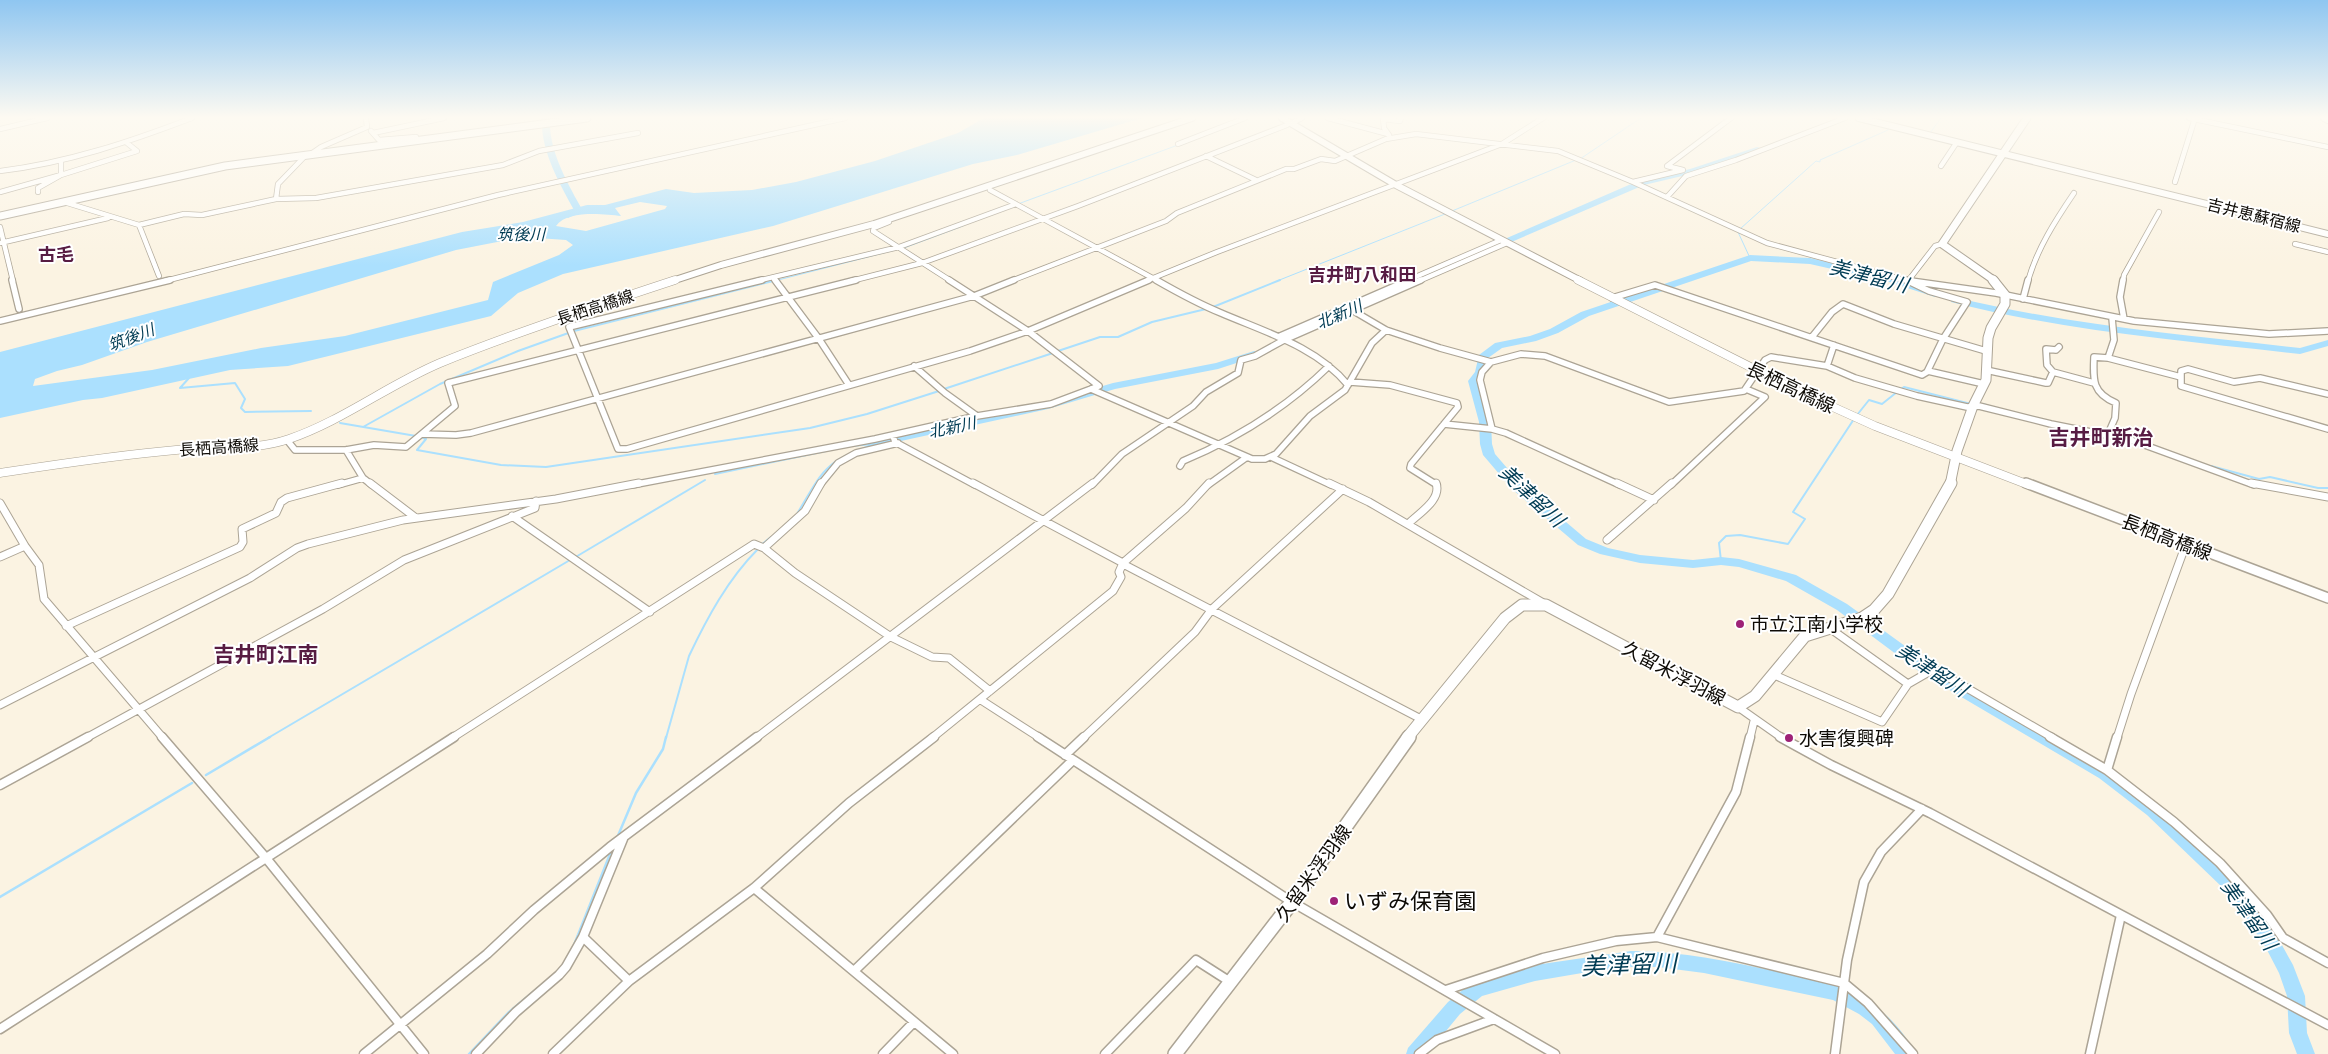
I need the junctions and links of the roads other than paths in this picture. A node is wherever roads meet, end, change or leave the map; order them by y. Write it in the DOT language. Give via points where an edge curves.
graph roads {
  1 [pos="30,167"];
  2 [pos="62,167"];
  3 [pos="86,167"];
  4 [pos="222,167"];
  5 [pos="296,167"];
  6 [pos="491,167"];
  7 [pos="623,167"];
  8 [pos="1042,167"];
  9 [pos="1177,167"];
  10 [pos="1229,167"];
  11 [pos="1296,167"];
  12 [pos="1365,167"];
  13 [pos="1442,167"];
  14 [pos="1599,167"];
  15 [pos="1672,167"];
  16 [pos="1713,167"];
  17 [pos="1995,167"];
  18 [pos="2057,167"];
  19 [pos="2180,167"];
  20 [pos="1030,171"];
  21 [pos="1,172"];
  22 [pos="61,175"];
  23 [pos="1256,180"];
  24 [pos="1633,182"];
  25 [pos="2175,182"];
  26 [pos="1396,185"];
  27 [pos="0,192"];
  28 [pos="38,192"];
  29 [pos="2074,193"];
  30 [pos="1667,197"];
  31 [pos="276,199"];
  32 [pos="63,201"];
  33 [pos="1016,204"];
  34 [pos="2159,212"];
  35 [pos="904,214"];
  36 [pos="0,216"];
  37 [pos="110,217"];
  38 [pos="1044,218"];
  39 [pos="139,225"];
  40 [pos="0,227"];
  41 [pos="2328,234"];
  42 [pos="1504,241"];
  43 [pos="2,242"];
  44 [pos="1942,244"];
  45 [pos="2295,244"];
  46 [pos="899,247"];
  47 [pos="1096,247"];
  48 [pos="2328,252"];
  49 [pos="922,263"];
  50 [pos="159,276"];
  51 [pos="773,278"];
  52 [pos="1153,278"];
  53 [pos="1908,282"];
  54 [pos="2006,295"];
  55 [pos="974,296"];
  56 [pos="788,297"];
  57 [pos="1612,298"];
  58 [pos="2023,299"];
  59 [pos="20,309"];
  60 [pos="1352,310"];
  61 [pos="2112,318"];
  62 [pos="2124,319"];
  63 [pos="0,321"];
  64 [pos="1386,330"];
  65 [pos="1028,331"];
  66 [pos="2328,331"];
  67 [pos="1812,337"];
  68 [pos="1281,338"];
  69 [pos="819,339"];
  70 [pos="1943,339"];
  71 [pos="1834,345"];
  72 [pos="2060,347"];
  73 [pos="578,350"];
  74 [pos="1986,351"];
  75 [pos="2108,358"];
  76 [pos="1489,361"];
  77 [pos="914,366"];
  78 [pos="1329,366"];
  79 [pos="1827,366"];
  80 [pos="1986,370"];
  81 [pos="1928,371"];
  82 [pos="1758,372"];
  83 [pos="2053,372"];
  84 [pos="2181,377"];
  85 [pos="2094,383"];
  86 [pos="1349,384"];
  87 [pos="1984,384"];
  88 [pos="849,385"];
  89 [pos="1746,389"];
  90 [pos="1092,390"];
  91 [pos="2328,394"];
  92 [pos="597,398"];
  93 [pos="1972,406"];
  94 [pos="977,416"];
  95 [pos="1168,424"];
  96 [pos="1444,424"];
  97 [pos="1490,429"];
  98 [pos="2328,429"];
  99 [pos="422,434"];
  100 [pos="2108,434"];
  101 [pos="286,440"];
  102 [pos="895,440"];
  103 [pos="1221,446"];
  104 [pos="346,450"];
  105 [pos="1247,457"];
  106 [pos="1271,457"];
  107 [pos="1957,457"];
  108 [pos="1180,466"];
  109 [pos="0,473"];
  110 [pos="363,478"];
  111 [pos="1342,489"];
  112 [pos="2328,496"];
  113 [pos="1654,500"];
  114 [pos="0,503"];
  115 [pos="536,503"];
  116 [pos="512,516"];
  117 [pos="416,518"];
  118 [pos="1046,521"];
  119 [pos="1408,524"];
  120 [pos="1607,540"];
  121 [pos="2186,544"];
  122 [pos="25,546"];
  123 [pos="761,547"];
  124 [pos="0,557"];
  125 [pos="1123,563"];
  126 [pos="2328,598"];
  127 [pos="1546,605"];
  128 [pos="1212,609"];
  129 [pos="650,612"];
  130 [pos="66,626"];
  131 [pos="1828,627"];
  132 [pos="891,637"];
  133 [pos="94,657"];
  134 [pos="1772,674"];
  135 [pos="1908,684"];
  136 [pos="990,691"];
  137 [pos="981,700"];
  138 [pos="0,706"];
  139 [pos="1738,707"];
  140 [pos="139,709"];
  141 [pos="1424,720"];
  142 [pos="1754,721"];
  143 [pos="1065,755"];
  144 [pos="1073,760"];
  145 [pos="2107,770"];
  146 [pos="0,785"];
  147 [pos="1922,809"];
  148 [pos="621,839"];
  149 [pos="266,858"];
  150 [pos="754,888"];
  151 [pos="1292,902"];
  152 [pos="2121,915"];
  153 [pos="583,937"];
  154 [pos="1657,937"];
  155 [pos="2328,964"];
  156 [pos="854,971"];
  157 [pos="629,981"];
  158 [pos="1232,983"];
  159 [pos="1844,985"];
  160 [pos="1446,990"];
  161 [pos="1494,1019"];
  162 [pos="914,1022"];
  163 [pos="2328,1025"];
  164 [pos="401,1026"];
  165 [pos="0,1029"];
  166 [pos="364,1054"];
  167 [pos="424,1054"];
  168 [pos="476,1054"];
  169 [pos="553,1054"];
  170 [pos="883,1054"];
  171 [pos="952,1054"];
  172 [pos="1105,1054"];
  173 [pos="1175,1054"];
  174 [pos="1419,1054"];
  175 [pos="1555,1054"];
  176 [pos="1836,1054"];
  177 [pos="1913,1054"];
  178 [pos="2090,1054"];
  1 -- 21 [label="street"];
  2 -- 22 [label="street"];
  3 -- 22 [label="street"];
  4 -- 32 [label="main road"];
  5 -- 31 [label="street" via="278,184"];
  6 -- 31 [label="street" via="316,198"];
  7 -- 63 [label="street" via="498,195"];
  8 -- 20 [label="main road, 長栖高橋線"];
  9 -- 38 [label="street"];
  10 -- 23 [label="street"];
  11 -- 23 [label="street"];
  12 -- 26 [label="main road, 長栖高橋線"];
  13 -- 26 [label="street"];
  14 -- 24 [label="street"];
  15 -- 24 [label="street" via="1683,170"];
  16 -- 30 [label="street" via="1686,176"];
  17 -- 44 [label="main road"];
  18 -- 41 [label="main road, 吉井恵蘇宿線"];
  19 -- 25 [label="street"];
  20 -- 33 [label="street" via="990,190"];
  20 -- 35 [label="main road, 長栖高橋線"];
  22 -- 27 [label="street"];
  22 -- 28 [label="street" via="38,188"];
  23 -- 47 [label="street" via="1166,221"];
  24 -- 30 [label="street"];
  26 -- 42 [label="main road, 長栖高橋線"];
  26 -- 52 [label="street"];
  29 -- 58 [label="street" via="2056,218 2034,260"];
  30 -- 53 [label="street" via="1767,243"];
  31 -- 39 [label="street"];
  32 -- 36 [label="main road"];
  32 -- 37 [label="street"];
  33 -- 38 [label="street"];
  33 -- 46 [label="street"];
  34 -- 62 [label="street" via="2124,275 2120,296"];
  35 -- 46 [label="street" via="873,231"];
  35 -- 101 [label="main road, 長栖高橋線" via="721,265 475,349 393,387 326,424"];
  37 -- 39 [label="street"];
  37 -- 43 [label="street"];
  38 -- 47 [label="street"];
  38 -- 49 [label="street"];
  39 -- 50 [label="street"];
  40 -- 43 [label="street"];
  42 -- 57 [label="main road, 長栖高橋線"];
  42 -- 60 [label="street"];
  42 -- 68 [label="street"];
  43 -- 59 [label="street"];
  44 -- 53 [label="street" via="1935,246"];
  44 -- 54 [label="main road"];
  45 -- 48 [label="street"];
  46 -- 49 [label="street"];
  46 -- 51 [label="street"];
  47 -- 52 [label="street"];
  47 -- 55 [label="street"];
  49 -- 55 [label="street"];
  49 -- 56 [label="street"];
  51 -- 56 [label="street"];
  51 -- 73 [label="street" via="569,327"];
  52 -- 65 [label="street"];
  52 -- 68 [label="street" via="1209,308"];
  53 -- 54 [label="street"];
  53 -- 70 [label="street" via="1967,302"];
  54 -- 58 [label="street"];
  54 -- 74 [label="main road, 久留米浮羽線" via="1991,328"];
  55 -- 65 [label="street"];
  55 -- 69 [label="street"];
  56 -- 69 [label="street"];
  56 -- 73 [label="street"];
  57 -- 67 [label="street" via="1655,285"];
  57 -- 82 [label="main road, 長栖高橋線"];
  58 -- 61 [label="street"];
  60 -- 64 [label="street"];
  60 -- 68 [label="street"];
  61 -- 62 [label="street"];
  61 -- 75 [label="street" via="2114,340"];
  62 -- 66 [label="street" via="2269,334"];
  64 -- 76 [label="street"];
  64 -- 86 [label="street" via="1372,343"];
  65 -- 77 [label="street"];
  65 -- 90 [label="street" via="1099,386"];
  67 -- 70 [label="street" via="1832,312 1843,304"];
  67 -- 71 [label="street"];
  68 -- 78 [label="street"];
  68 -- 95 [label="street" via="1255,356 1241,360 1238,372 1206,392"];
  69 -- 88 [label="street"];
  69 -- 92 [label="street"];
  70 -- 74 [label="street"];
  70 -- 81 [label="street"];
  71 -- 79 [label="street"];
  71 -- 81 [label="street" via="1922,375"];
  72 -- 83 [label="street" via="2046,349 2048,365"];
  73 -- 92 [label="street"];
  73 -- 99 [label="street" via="448,383 455,406"];
  74 -- 80 [label="main road, 久留米浮羽線"];
  75 -- 84 [label="street"];
  75 -- 85 [label="street" via="2094,357"];
  76 -- 89 [label="street" via="1521,354 1545,356 1669,402 1744,392"];
  76 -- 97 [label="street" via="1480,380"];
  77 -- 88 [label="street"];
  77 -- 94 [label="street"];
  78 -- 86 [label="street"];
  78 -- 103 [label="street" via="1277,412"];
  79 -- 82 [label="street" via="1770,357"];
  79 -- 93 [label="street" via="1878,386"];
  80 -- 83 [label="street" via="2048,383"];
  80 -- 87 [label="main road, 久留米浮羽線"];
  81 -- 87 [label="street"];
  82 -- 89 [label="street"];
  82 -- 107 [label="main road, 長栖高橋線" via="1852,416"];
  83 -- 85 [label="street"];
  84 -- 91 [label="street" via="2181,371 2188,369 2234,382 2260,378"];
  84 -- 98 [label="street" via="2181,386"];
  85 -- 100 [label="street" via="2104,399 2116,403 2115,418"];
  86 -- 96 [label="street" via="1390,385 1457,403"];
  86 -- 106 [label="street" via="1310,416"];
  87 -- 93 [label="main road, 久留米浮羽線"];
  88 -- 92 [label="street" via="627,449 618,449"];
  89 -- 113 [label="street" via="1765,396"];
  90 -- 94 [label="street" via="1051,404"];
  90 -- 95 [label="street"];
  92 -- 99 [label="street" via="470,433"];
  93 -- 100 [label="street"];
  93 -- 107 [label="main road, 久留米浮羽線"];
  94 -- 102 [label="street"];
  95 -- 103 [label="street"];
  95 -- 118 [label="street" via="1122,454 1094,483"];
  96 -- 97 [label="street"];
  96 -- 119 [label="street" via="1410,464 1410,468 1437,484 1438,493"];
  97 -- 113 [label="street" via="1506,433"];
  99 -- 104 [label="street" via="406,447 374,445"];
  100 -- 112 [label="street" via="2255,485"];
  101 -- 104 [label="street" via="295,450"];
  101 -- 109 [label="main road, 長栖高橋線" via="84,460"];
  102 -- 115 [label="street"];
  102 -- 118 [label="street"];
  102 -- 123 [label="street" via="856,453 838,463 804,511"];
  103 -- 105 [label="street"];
  103 -- 108 [label="street"];
  104 -- 110 [label="street"];
  105 -- 106 [label="street"];
  105 -- 125 [label="street" via="1211,481 1186,508"];
  106 -- 111 [label="street"];
  107 -- 121 [label="main road, 長栖高橋線"];
  107 -- 131 [label="main road, 久留米浮羽線" via="1951,483 1888,594 1868,615"];
  110 -- 117 [label="street"];
  110 -- 130 [label="street" via="287,498 276,513 242,529 240,547"];
  111 -- 119 [label="street"];
  111 -- 128 [label="street"];
  113 -- 120 [label="street"];
  114 -- 122 [label="street"];
  115 -- 116 [label="street"];
  115 -- 117 [label="street"];
  116 -- 129 [label="street"];
  116 -- 140 [label="street" via="404,560 323,609"];
  117 -- 133 [label="street" via="297,548 250,578"];
  118 -- 125 [label="street"];
  118 -- 132 [label="street"];
  119 -- 127 [label="street"];
  121 -- 126 [label="main road, 長栖高橋線"];
  121 -- 145 [label="street"];
  122 -- 124 [label="street"];
  122 -- 130 [label="street" via="39,565 44,599"];
  123 -- 129 [label="street" via="754,544"];
  123 -- 132 [label="street"];
  125 -- 128 [label="street"];
  125 -- 136 [label="street" via="1114,591"];
  127 -- 139 [label="main road, 久留米浮羽線"];
  127 -- 141 [label="main road, 久留米浮羽線" via="1530,604 1516,609 1482,646"];
  128 -- 141 [label="street"];
  128 -- 143 [label="street" via="1195,632"];
  129 -- 149 [label="street"];
  130 -- 133 [label="street"];
  131 -- 134 [label="main road, 久留米浮羽線" via="1805,636"];
  131 -- 135 [label="street"];
  132 -- 136 [label="street" via="932,657 949,658"];
  132 -- 148 [label="street"];
  133 -- 138 [label="street"];
  133 -- 140 [label="street"];
  134 -- 135 [label="street" via="1882,722"];
  134 -- 139 [label="main road, 久留米浮羽線" via="1755,696"];
  135 -- 145 [label="street" via="1934,668"];
  136 -- 137 [label="street"];
  137 -- 143 [label="street"];
  137 -- 150 [label="street" via="849,803"];
  139 -- 142 [label="street"];
  140 -- 146 [label="street"];
  140 -- 149 [label="street"];
  141 -- 151 [label="main road, 久留米浮羽線" via="1404,742"];
  142 -- 147 [label="street" via="1801,749"];
  142 -- 154 [label="street" via="1736,792"];
  143 -- 144 [label="street"];
  144 -- 151 [label="street"];
  144 -- 156 [label="street"];
  145 -- 155 [label="street" via="2220,863 2267,915 2283,938"];
  147 -- 152 [label="street"];
  147 -- 159 [label="street" via="1868,872 1858,905"];
  148 -- 153 [label="street"];
  148 -- 164 [label="street"];
  149 -- 164 [label="street"];
  149 -- 165 [label="street"];
  150 -- 156 [label="street"];
  150 -- 157 [label="street"];
  151 -- 158 [label="main road, 久留米浮羽線"];
  151 -- 160 [label="street"];
  152 -- 163 [label="street"];
  152 -- 178 [label="street"];
  153 -- 157 [label="street"];
  153 -- 168 [label="street" via="566,968 516,1012"];
  154 -- 159 [label="street"];
  154 -- 160 [label="street" via="1616,941 1543,958"];
  156 -- 162 [label="street"];
  157 -- 169 [label="street"];
  158 -- 172 [label="street" via="1196,960"];
  158 -- 173 [label="main road, 久留米浮羽線"];
  159 -- 176 [label="street"];
  159 -- 177 [label="street" via="1868,1003"];
  160 -- 161 [label="street"];
  161 -- 174 [label="street" via="1438,1040"];
  161 -- 175 [label="street"];
  162 -- 170 [label="street"];
  162 -- 171 [label="street"];
  164 -- 166 [label="street"];
  164 -- 167 [label="street"];
}
